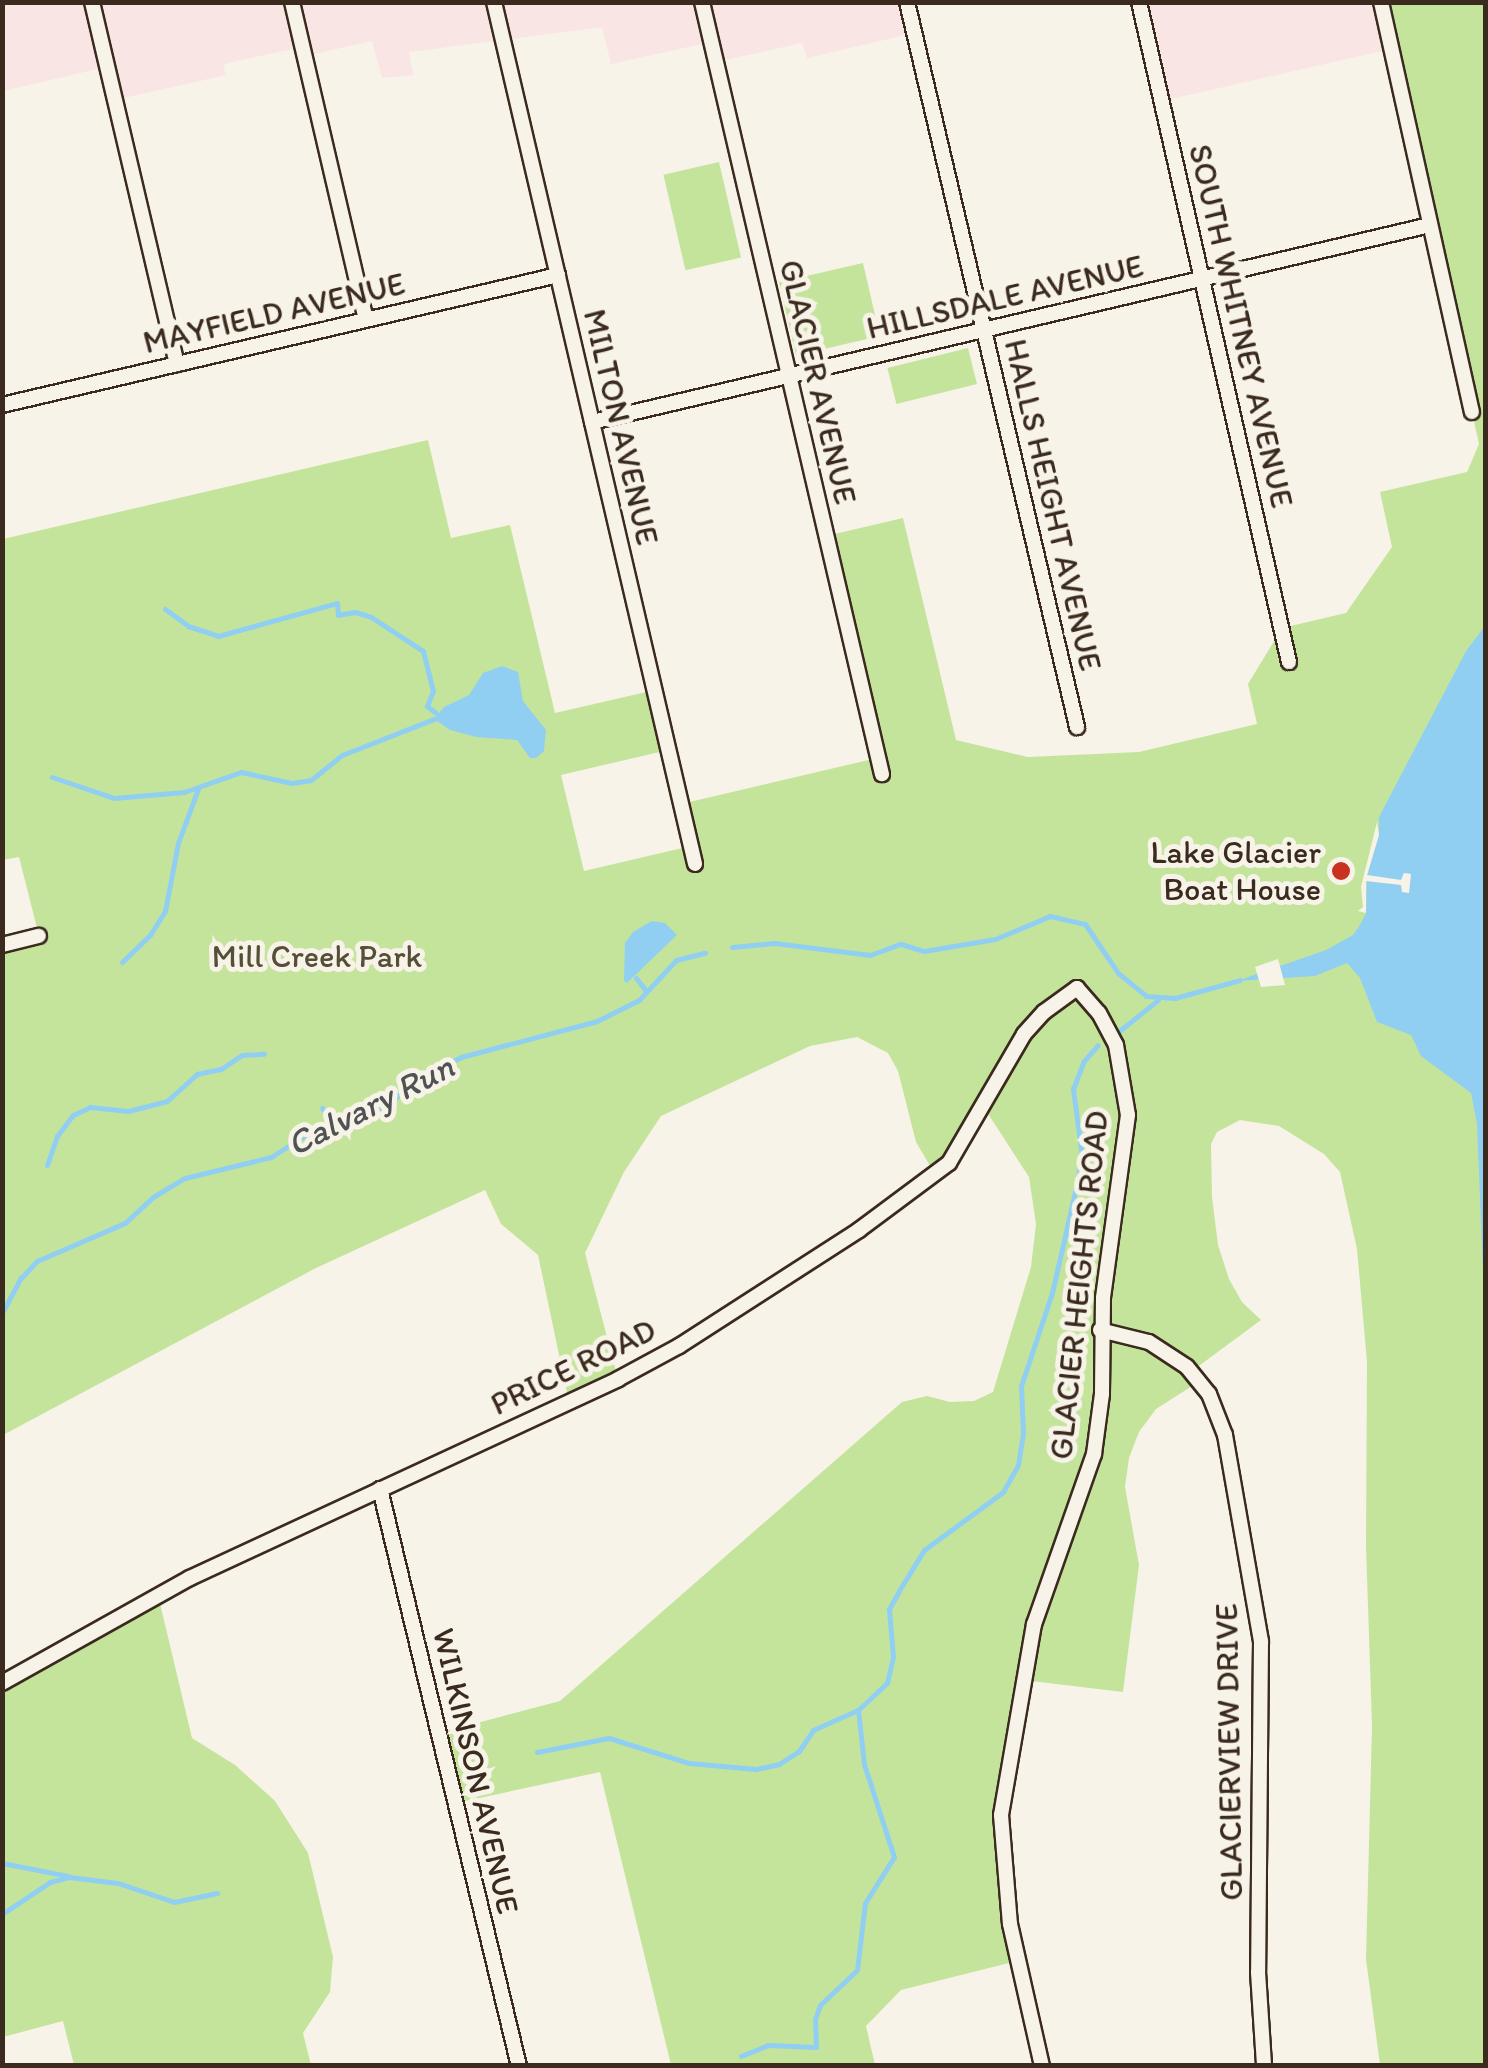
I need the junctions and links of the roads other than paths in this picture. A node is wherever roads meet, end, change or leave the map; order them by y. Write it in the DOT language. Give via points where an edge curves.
graph roads {
  1 [pos="92,2"];
  2 [pos="292,2"];
  3 [pos="494,2"];
  4 [pos="702,2"];
  5 [pos="907,2"];
  6 [pos="1139,2"];
  7 [pos="1381,2"];
  8 [pos="1430,225"];
  9 [pos="558,274"];
  10 [pos="1202,279"];
  11 [pos="366,320"];
  12 [pos="984,330"];
  13 [pos="177,364"];
  14 [pos="789,376"];
  15 [pos="2,405"];
  16 [pos="1472,412"];
  17 [pos="592,422"];
  18 [pos="1290,662"];
  19 [pos="1077,728"];
  20 [pos="882,774"];
  21 [pos="695,864"];
  22 [pos="39,936"];
  23 [pos="2,945"];
  24 [pos="1077,988"];
  25 [pos="1100,1330"];
  26 [pos="380,1489"];
  27 [pos="2,1683"];
  28 [pos="519,2066"];
  29 [pos="1042,2066"];
  30 [pos="1264,2066"];
  1 -- 13 [label="street"];
  2 -- 11 [label="street"];
  3 -- 9 [label="street, MILTON AVENUE"];
  4 -- 14 [label="street, GLACIER AVENUE"];
  5 -- 12 [label="street, HALLS HEIGHT AVENUE"];
  6 -- 10 [label="street, SOUTH WHITNEY AVENUE"];
  7 -- 8 [label="street"];
  8 -- 10 [label="street, HILLSDALE AVENUE"];
  8 -- 16 [label="street"];
  9 -- 11 [label="street, MAYFIELD AVENUE"];
  9 -- 17 [label="street, MILTON AVENUE"];
  10 -- 12 [label="street, HILLSDALE AVENUE"];
  10 -- 18 [label="street, SOUTH WHITNEY AVENUE"];
  11 -- 13 [label="street, MAYFIELD AVENUE"];
  12 -- 14 [label="street, HILLSDALE AVENUE"];
  12 -- 19 [label="street, HALLS HEIGHT AVENUE"];
  13 -- 15 [label="street, MAYFIELD AVENUE"];
  14 -- 17 [label="street, HILLSDALE AVENUE"];
  14 -- 20 [label="street, GLACIER AVENUE"];
  17 -- 21 [label="street, MILTON AVENUE"];
  22 -- 23 [label="street"];
  24 -- 25 [label="street, GLACIER HEIGHTS ROAD" via="1116,1045 1128,1107"];
  24 -- 26 [label="street, PRICE ROAD" via="1024,1034 959,1150 936,1176 679,1346"];
  25 -- 29 [label="street, GLACIER HEIGHTS ROAD" via="1102,1394 1094,1454 1034,1624 1001,1815 1010,1924"];
  25 -- 30 [label="street, GLACIERVIEW DRIVE" via="1148,1342 1187,1367 1209,1394 1225,1435 1261,1640 1258,1972"];
  26 -- 27 [label="street, PRICE ROAD" via="190,1578"];
  26 -- 28 [label="street, WILKINSON AVENUE"];
}
